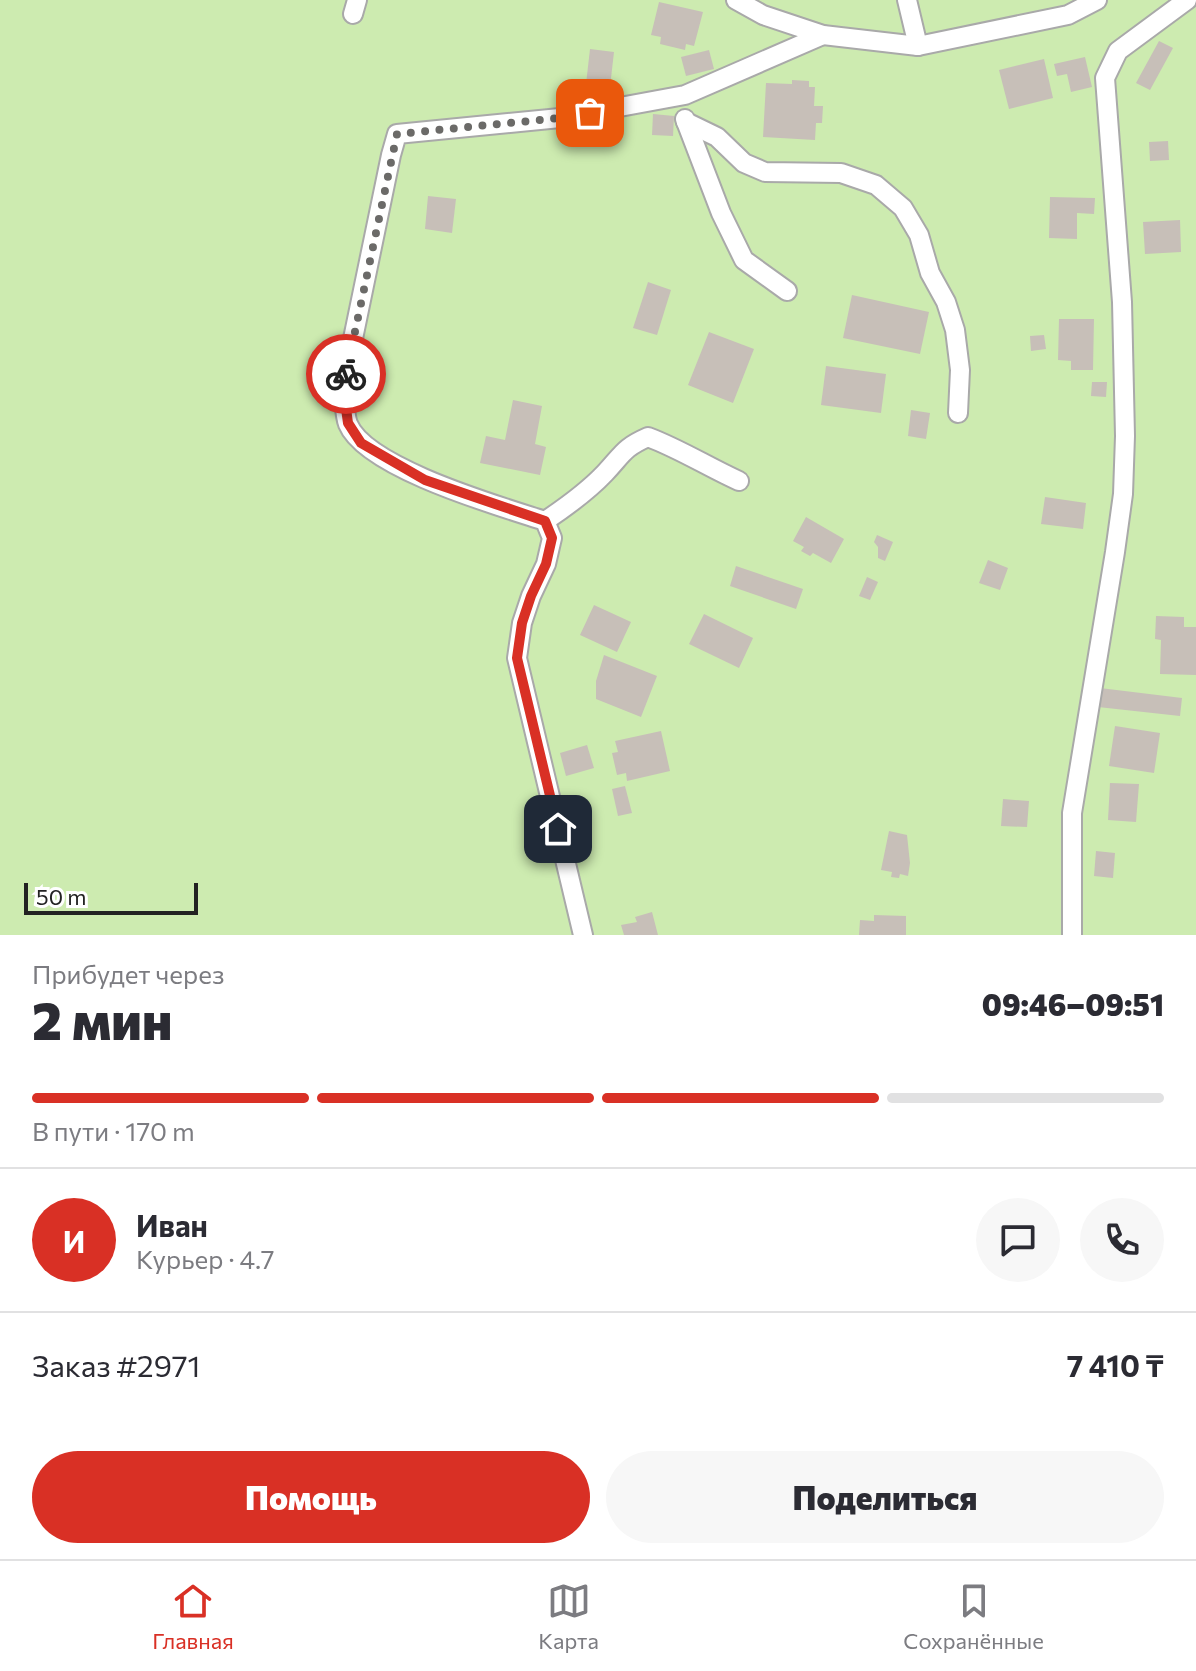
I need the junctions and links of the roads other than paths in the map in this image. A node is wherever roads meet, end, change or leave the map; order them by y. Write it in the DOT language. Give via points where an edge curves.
graph roads {
  1 [pos="736,0"];
  2 [pos="907,0"];
  3 [pos="1097,0"];
  4 [pos="1187,0"];
  5 [pos="823,35"];
  6 [pos="918,46"];
  7 [pos="678,97"];
  8 [pos="686,122"];
  9 [pos="787,291"];
  10 [pos="958,413"];
  11 [pos="739,481"];
  12 [pos="545,521"];
  13 [pos="583,935"];
  14 [pos="1072,935"];
  1 -- 5 [label="street"];
  2 -- 6 [label="street"];
  3 -- 6 [label="street" via="1068,15"];
  4 -- 14 [label="street" via="1118,51 1105,78 1122,302 1123,494 1072,813"];
  5 -- 6 [label="street"];
  5 -- 7 [label="street"];
  7 -- 8 [label="street"];
  7 -- 12 [label="street" via="560,118 397,134 343,387 348,423 361,443 425,480"];
  8 -- 9 [label="street" via="744,260"];
  8 -- 10 [label="street" via="765,172 841,173 876,185 903,208 919,235 955,330"];
  11 -- 12 [label="street" via="648,437 628,446 574,502"];
  12 -- 13 [label="street" via="552,538 522,623 517,658"];
}
